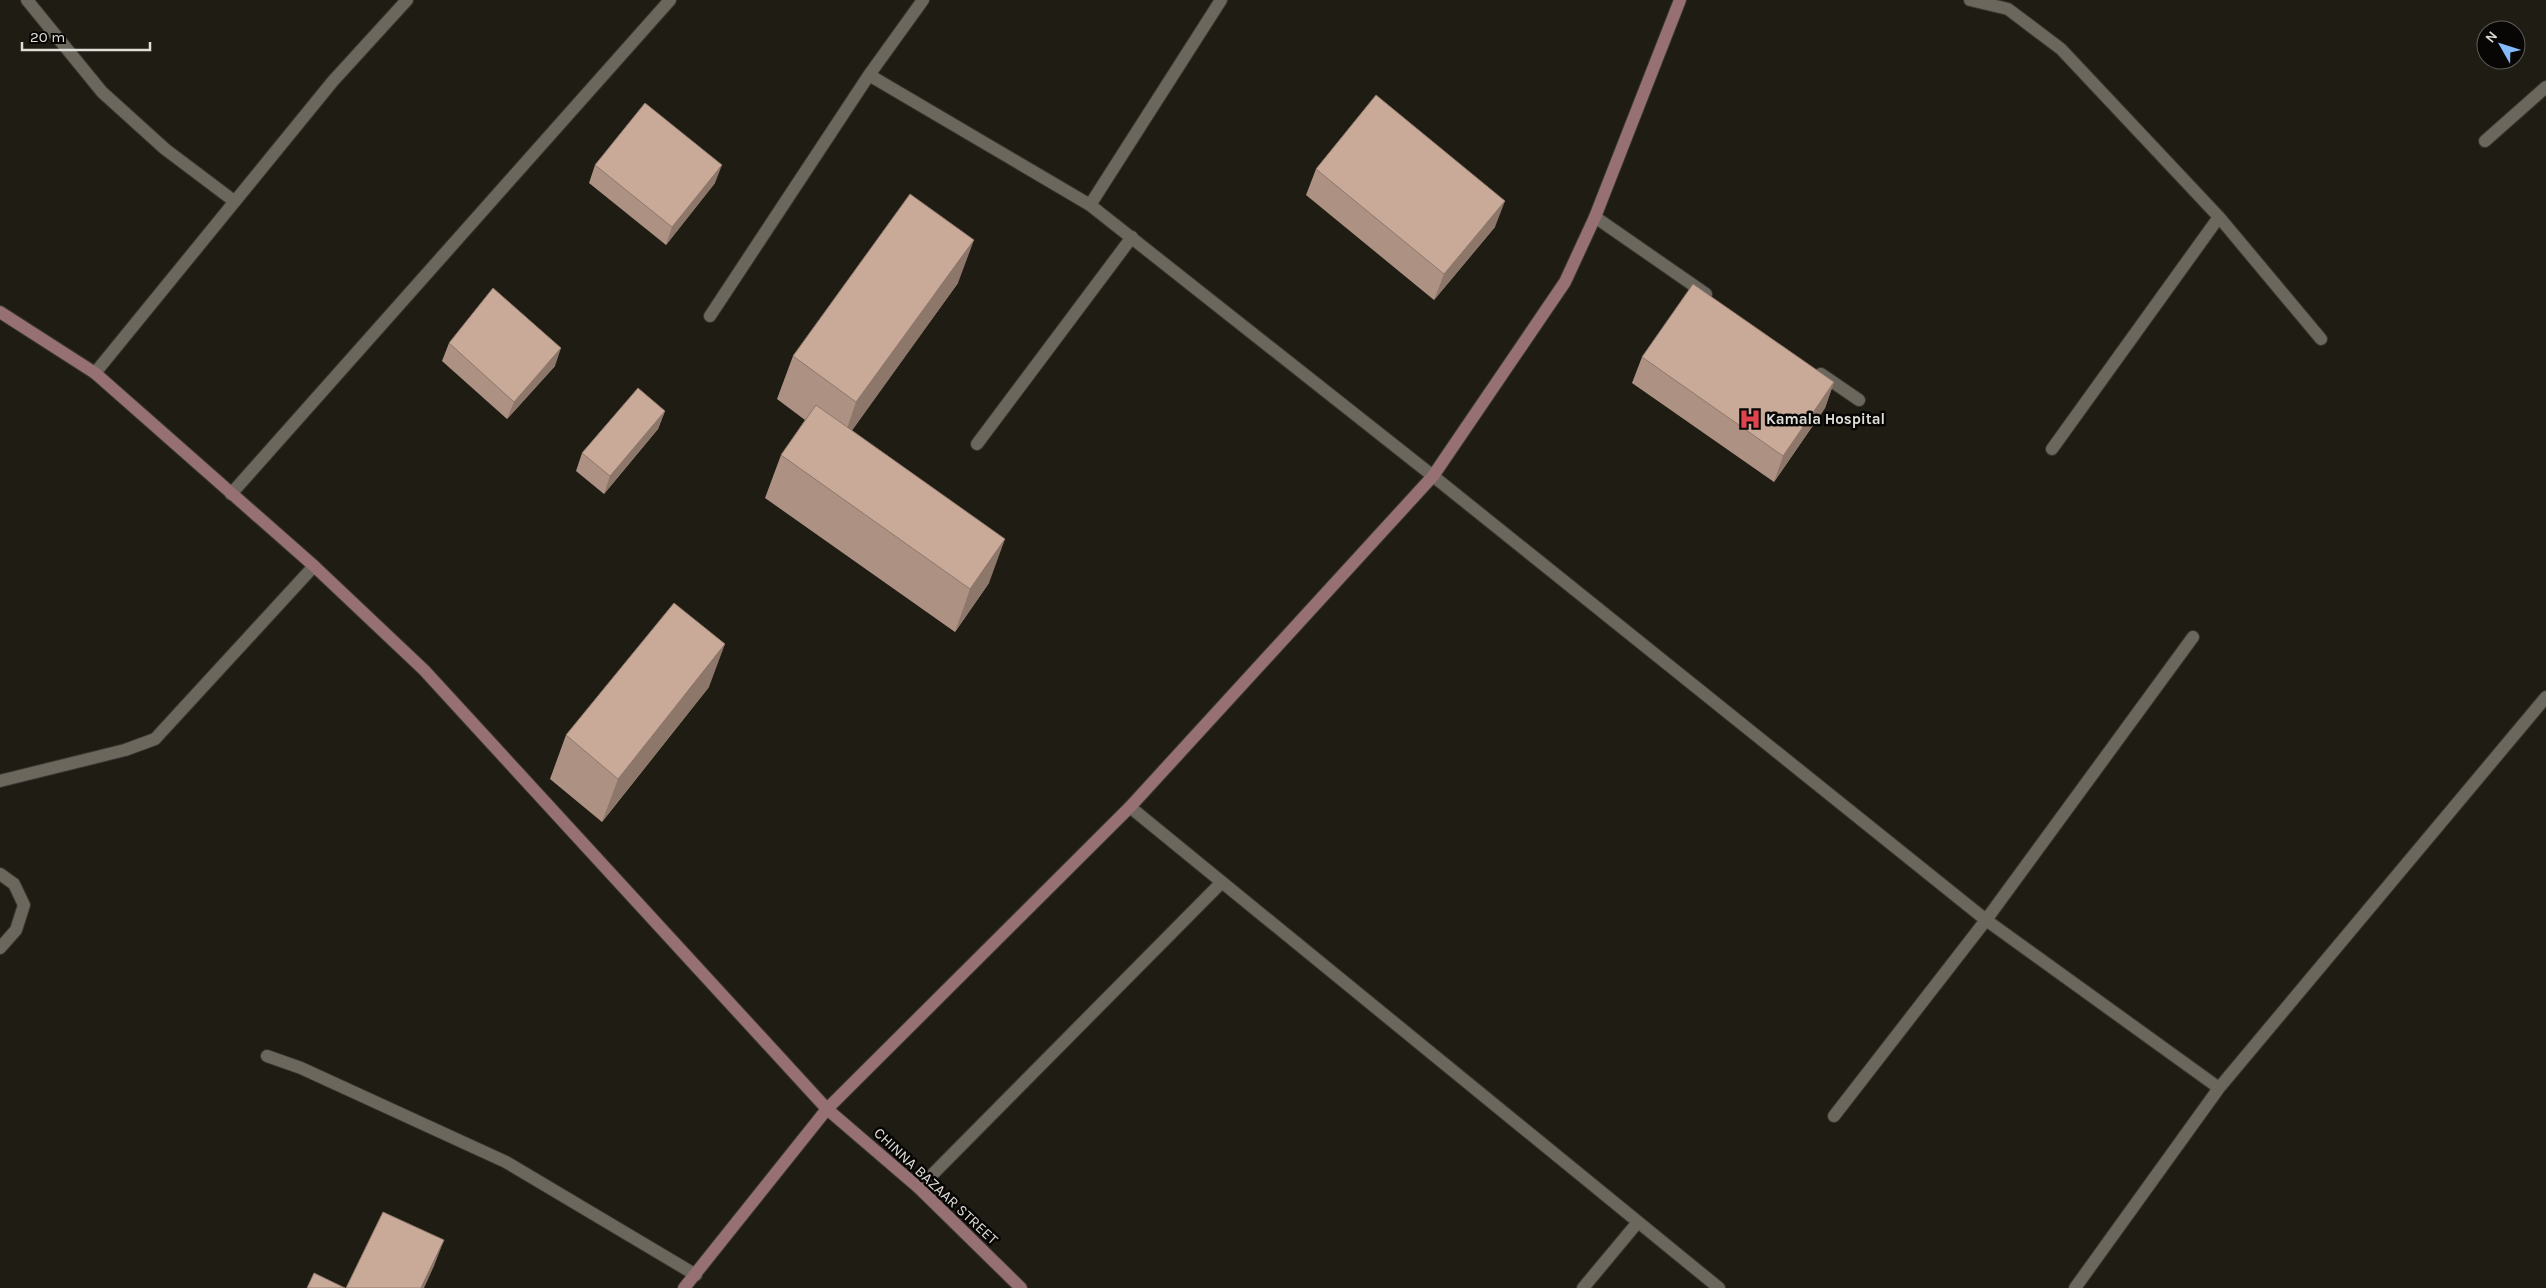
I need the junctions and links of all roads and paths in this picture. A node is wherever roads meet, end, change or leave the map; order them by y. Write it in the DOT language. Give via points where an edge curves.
graph roads {
  1 [pos="27,0"];
  2 [pos="408,0"];
  3 [pos="670,0"];
  4 [pos="923,0"];
  5 [pos="1220,0"];
  6 [pos="1680,0"];
  7 [pos="1970,0"];
  8 [pos="869,75"];
  9 [pos="2546,87"];
  10 [pos="2485,141"];
  11 [pos="234,200"];
  12 [pos="1090,205"];
  13 [pos="2219,217"];
  14 [pos="1595,218"];
  15 [pos="1132,237"];
  16 [pos="1715,300"];
  17 [pos="0,312"];
  18 [pos="710,316"];
  19 [pos="2321,338"];
  20 [pos="1811,367"];
  21 [pos="95,373"];
  22 [pos="1859,400"];
  23 [pos="977,444"];
  24 [pos="2052,449"];
  25 [pos="1433,476"];
  26 [pos="231,494"];
  27 [pos="314,566"];
  28 [pos="2193,637"];
  29 [pos="2546,697"];
  30 [pos="0,781"];
  31 [pos="1130,807"];
  32 [pos="0,874"];
  33 [pos="1222,882"];
  34 [pos="1986,920"];
  35 [pos="0,948"];
  36 [pos="267,1056"];
  37 [pos="2219,1088"];
  38 [pos="827,1109"];
  39 [pos="1834,1116"];
  40 [pos="918,1188"];
  41 [pos="1638,1222"];
  42 [pos="696,1275"];
  43 [pos="684,1288"];
  44 [pos="1022,1288"];
  45 [pos="1583,1288"];
  46 [pos="1719,1288"];
  47 [pos="2075,1288"];
  1 -- 11 [label="street" via="102,92 166,149"];
  2 -- 11 [label="street" via="333,81"];
  3 -- 26 [label="street"];
  4 -- 8 [label="street"];
  5 -- 12 [label="street"];
  6 -- 14 [label="street"];
  7 -- 13 [label="street" via="2008,9 2061,49"];
  8 -- 12 [label="street"];
  8 -- 18 [label="street"];
  9 -- 10 [label="street"];
  11 -- 21 [label="street"];
  12 -- 15 [label="street"];
  13 -- 19 [label="street"];
  13 -- 24 [label="street"];
  14 -- 16 [label="street"];
  14 -- 25 [label="street" via="1564,282"];
  15 -- 23 [label="street"];
  15 -- 25 [label="street"];
  17 -- 21 [label="street, CHINNA BAZAAR STREET"];
  20 -- 22 [label="street"];
  21 -- 26 [label="street, CHINNA BAZAAR STREET"];
  25 -- 31 [label="street"];
  25 -- 34 [label="street"];
  26 -- 27 [label="street, CHINNA BAZAAR STREET"];
  27 -- 30 [label="street" via="155,739 125,750"];
  27 -- 38 [label="street, CHINNA BAZAAR STREET" via="424,670"];
  28 -- 34 [label="street"];
  29 -- 37 [label="street"];
  31 -- 33 [label="street"];
  31 -- 38 [label="street"];
  32 -- 35 [label="street" via="14,884 24,905 16,930"];
  33 -- 40 [label="street"];
  33 -- 41 [label="street"];
  34 -- 37 [label="street"];
  34 -- 39 [label="street"];
  36 -- 42 [label="street" via="301,1068 506,1162"];
  37 -- 47 [label="street"];
  38 -- 40 [label="street, CHINNA BAZAAR STREET"];
  38 -- 42 [label="street"];
  40 -- 44 [label="street, CHINNA BAZAAR STREET"];
  41 -- 45 [label="street"];
  41 -- 46 [label="street"];
  42 -- 43 [label="street"];
}
